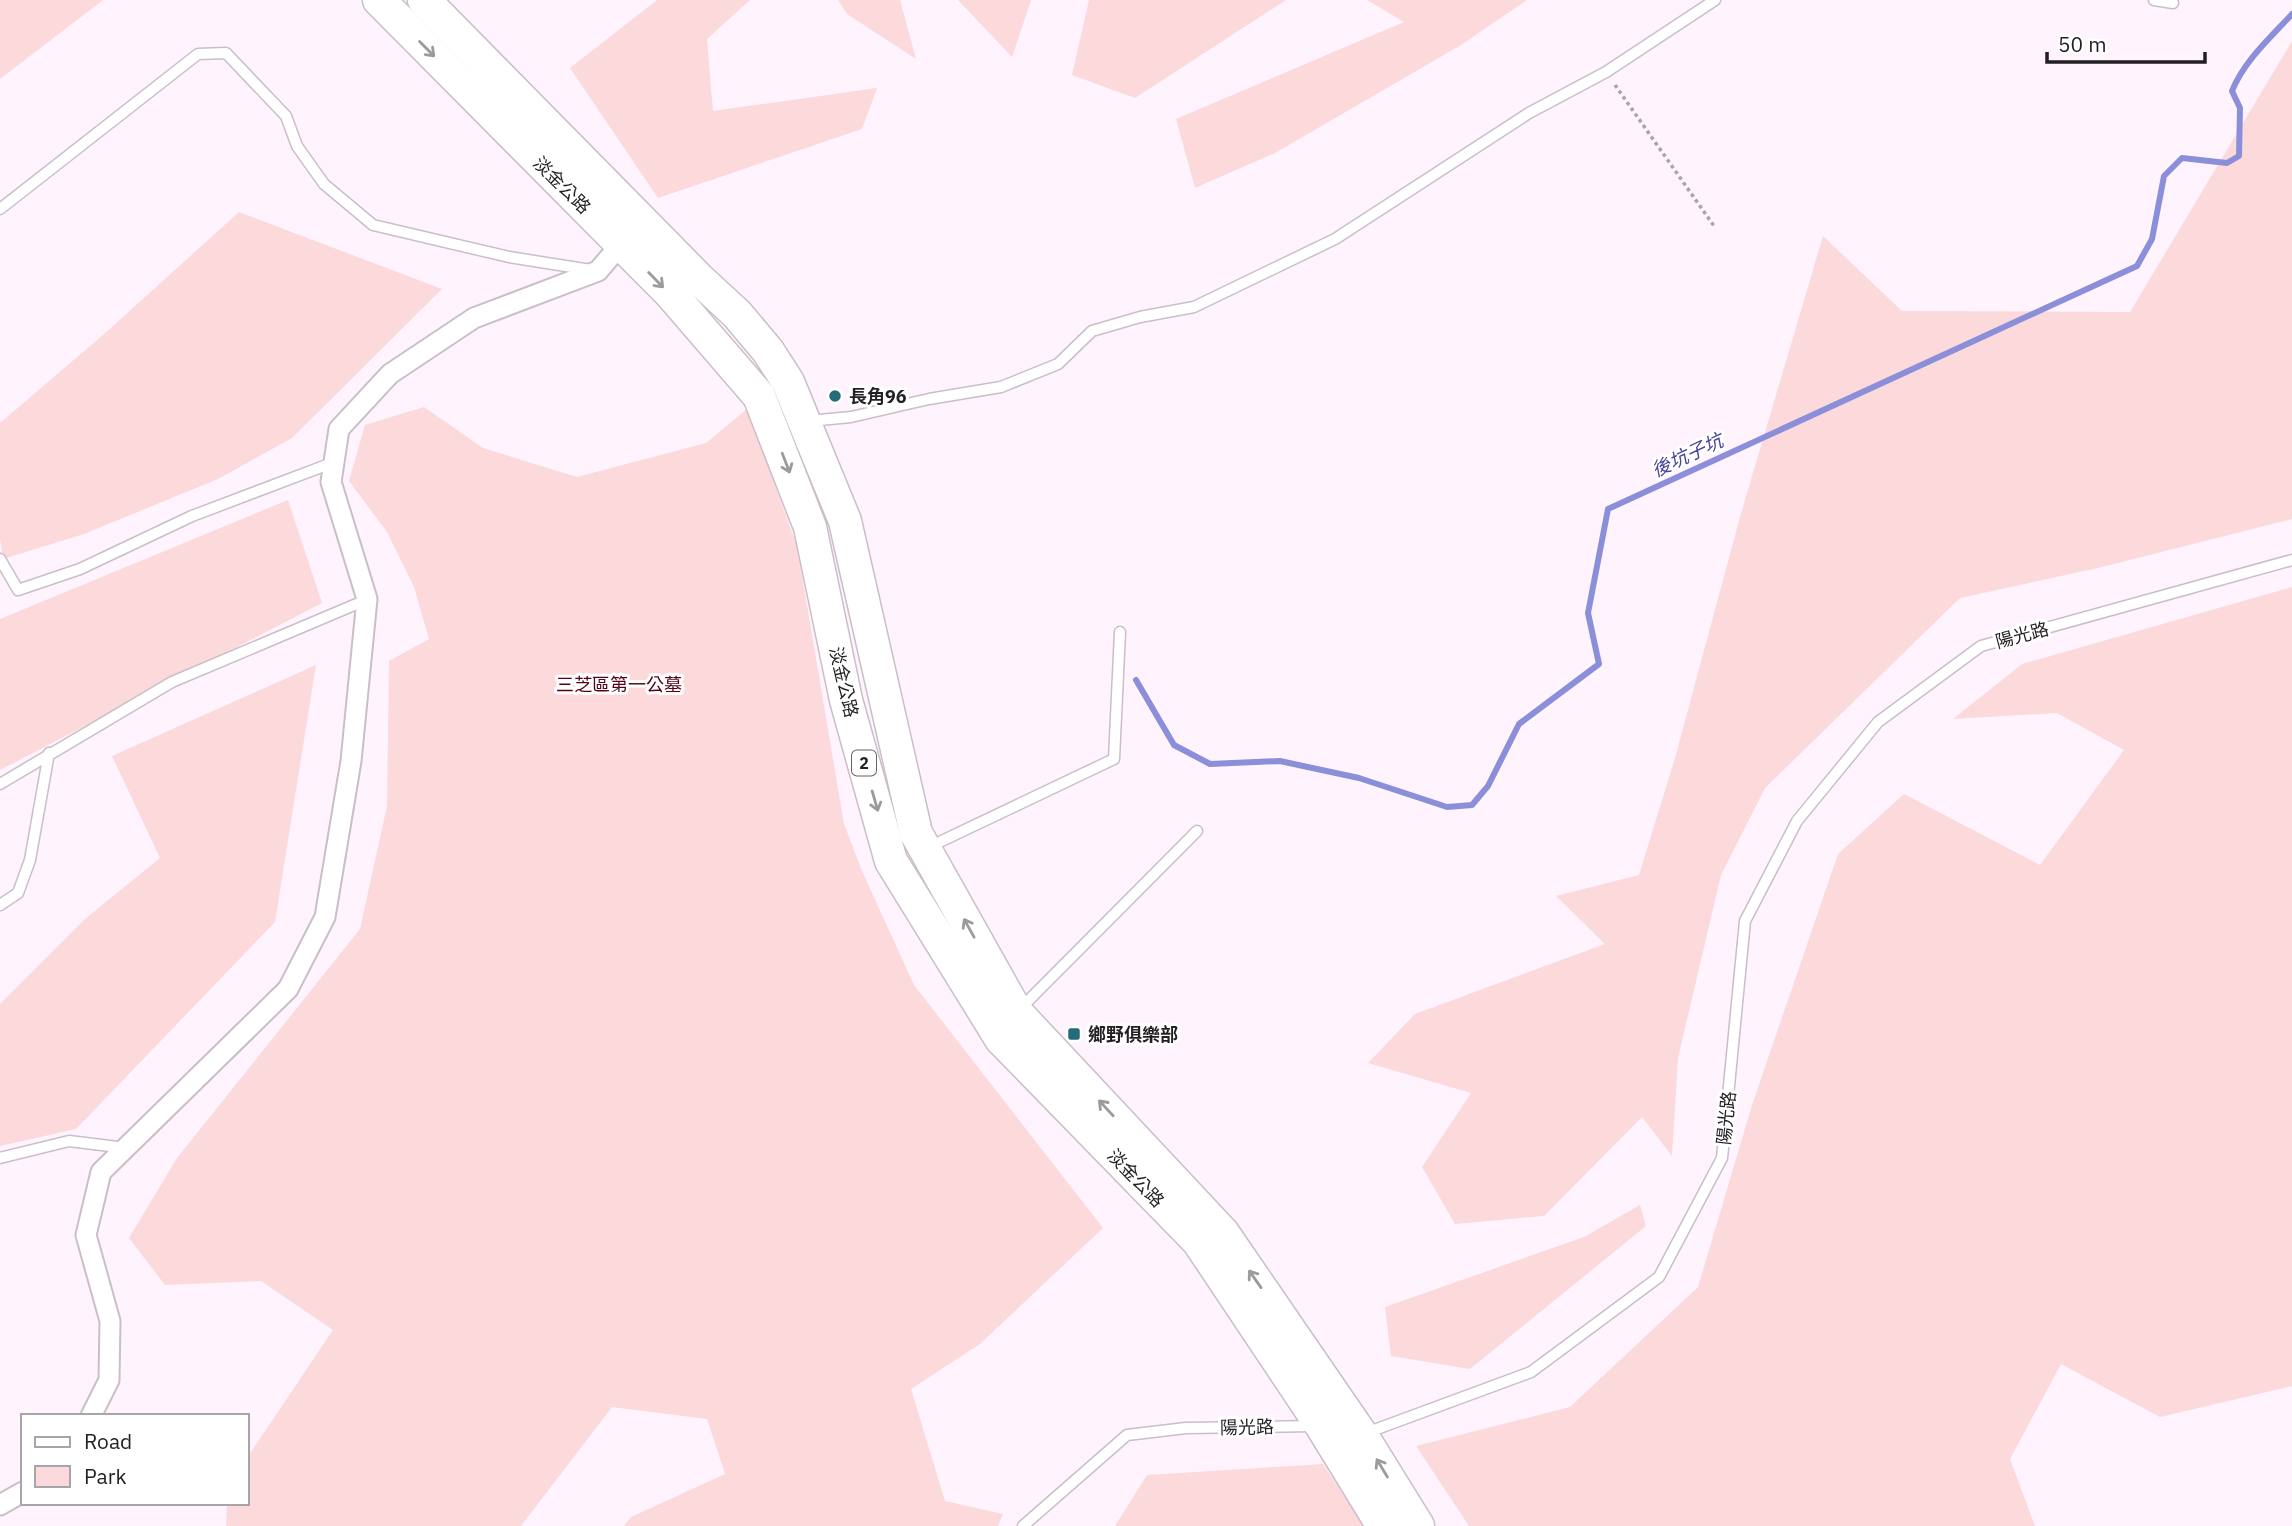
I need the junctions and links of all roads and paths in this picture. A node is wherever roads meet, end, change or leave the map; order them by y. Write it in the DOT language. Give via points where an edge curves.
graph roads {
  1 [pos="379,0"];
  2 [pos="424,0"];
  3 [pos="1715,0"];
  4 [pos="2154,0"];
  5 [pos="2174,3"];
  6 [pos="1606,72"];
  7 [pos="0,209"];
  8 [pos="1714,226"];
  9 [pos="648,227"];
  10 [pos="621,244"];
  11 [pos="598,271"];
  12 [pos="803,421"];
  13 [pos="332,463"];
  14 [pos="0,559"];
  15 [pos="2292,561"];
  16 [pos="367,599"];
  17 [pos="1120,632"];
  18 [pos="896,744"];
  19 [pos="861,752"];
  20 [pos="50,753"];
  21 [pos="0,784"];
  22 [pos="1198,831"];
  23 [pos="925,849"];
  24 [pos="0,905"];
  25 [pos="1017,1013"];
  26 [pos="127,1148"];
  27 [pos="0,1158"];
  28 [pos="92,1414"];
  29 [pos="1341,1430"];
  30 [pos="21,1493"];
  31 [pos="0,1505"];
  32 [pos="1023,1526"];
  33 [pos="1382,1526"];
  34 [pos="1418,1526"];
  1 -- 10 [label="main road, 淡金公路 / 2, one-way"];
  2 -- 9 [label="main road, 淡金公路 / 2"];
  3 -- 6 [label="lane"];
  4 -- 5 [label="lane"];
  6 -- 8 [label="path"];
  6 -- 12 [label="lane" via="1529,113 1335,239 1194,307 1092,331 1058,364 1001,387 851,417"];
  7 -- 11 [label="lane" via="198,54 226,53 286,116 297,146 324,184 373,225 509,257"];
  9 -- 10 [label="street"];
  9 -- 12 [label="main road, 淡金公路 / 2" via="768,351 788,382"];
  10 -- 11 [label="street"];
  10 -- 19 [label="main road, 淡金公路 / 2, one-way" via="759,396 810,527"];
  11 -- 13 [label="street" via="474,318 390,374 339,429"];
  12 -- 18 [label="main road, 淡金公路 / 2" via="845,521"];
  13 -- 14 [label="lane" via="192,516 80,569 18,590"];
  13 -- 16 [label="street" via="331,482"];
  15 -- 29 [label="lane, 陽光路" via="1981,646 1878,722 1797,821 1745,921 1722,1158 1659,1277 1531,1371"];
  16 -- 20 [label="lane" via="172,682"];
  16 -- 26 [label="street" via="351,761 325,917 288,989"];
  17 -- 23 [label="lane" via="1114,759"];
  18 -- 19 [label="main road"];
  18 -- 23 [label="main road, 淡金公路 / 2" via="916,833"];
  19 -- 29 [label="main road, 淡金公路 / 2, one-way" via="891,861 1001,1039 1198,1241"];
  20 -- 21 [label="lane"];
  20 -- 24 [label="lane" via="30,860 18,893"];
  22 -- 25 [label="lane"];
  25 -- 23 [label="main road, 淡金公路 / 2, one-way"];
  29 -- 25 [label="main road, 淡金公路 / 2, one-way" via="1223,1233"];
  26 -- 27 [label="lane" via="69,1141"];
  26 -- 28 [label="street" via="101,1172 86,1235 110,1321 109,1380"];
  29 -- 32 [label="lane, 陽光路" via="1186,1428 1127,1435"];
  29 -- 33 [label="main road, 淡金公路 / 2"];
  34 -- 29 [label="main road, 淡金公路 / 2, one-way"];
  30 -- 31 [label="street"];
}
